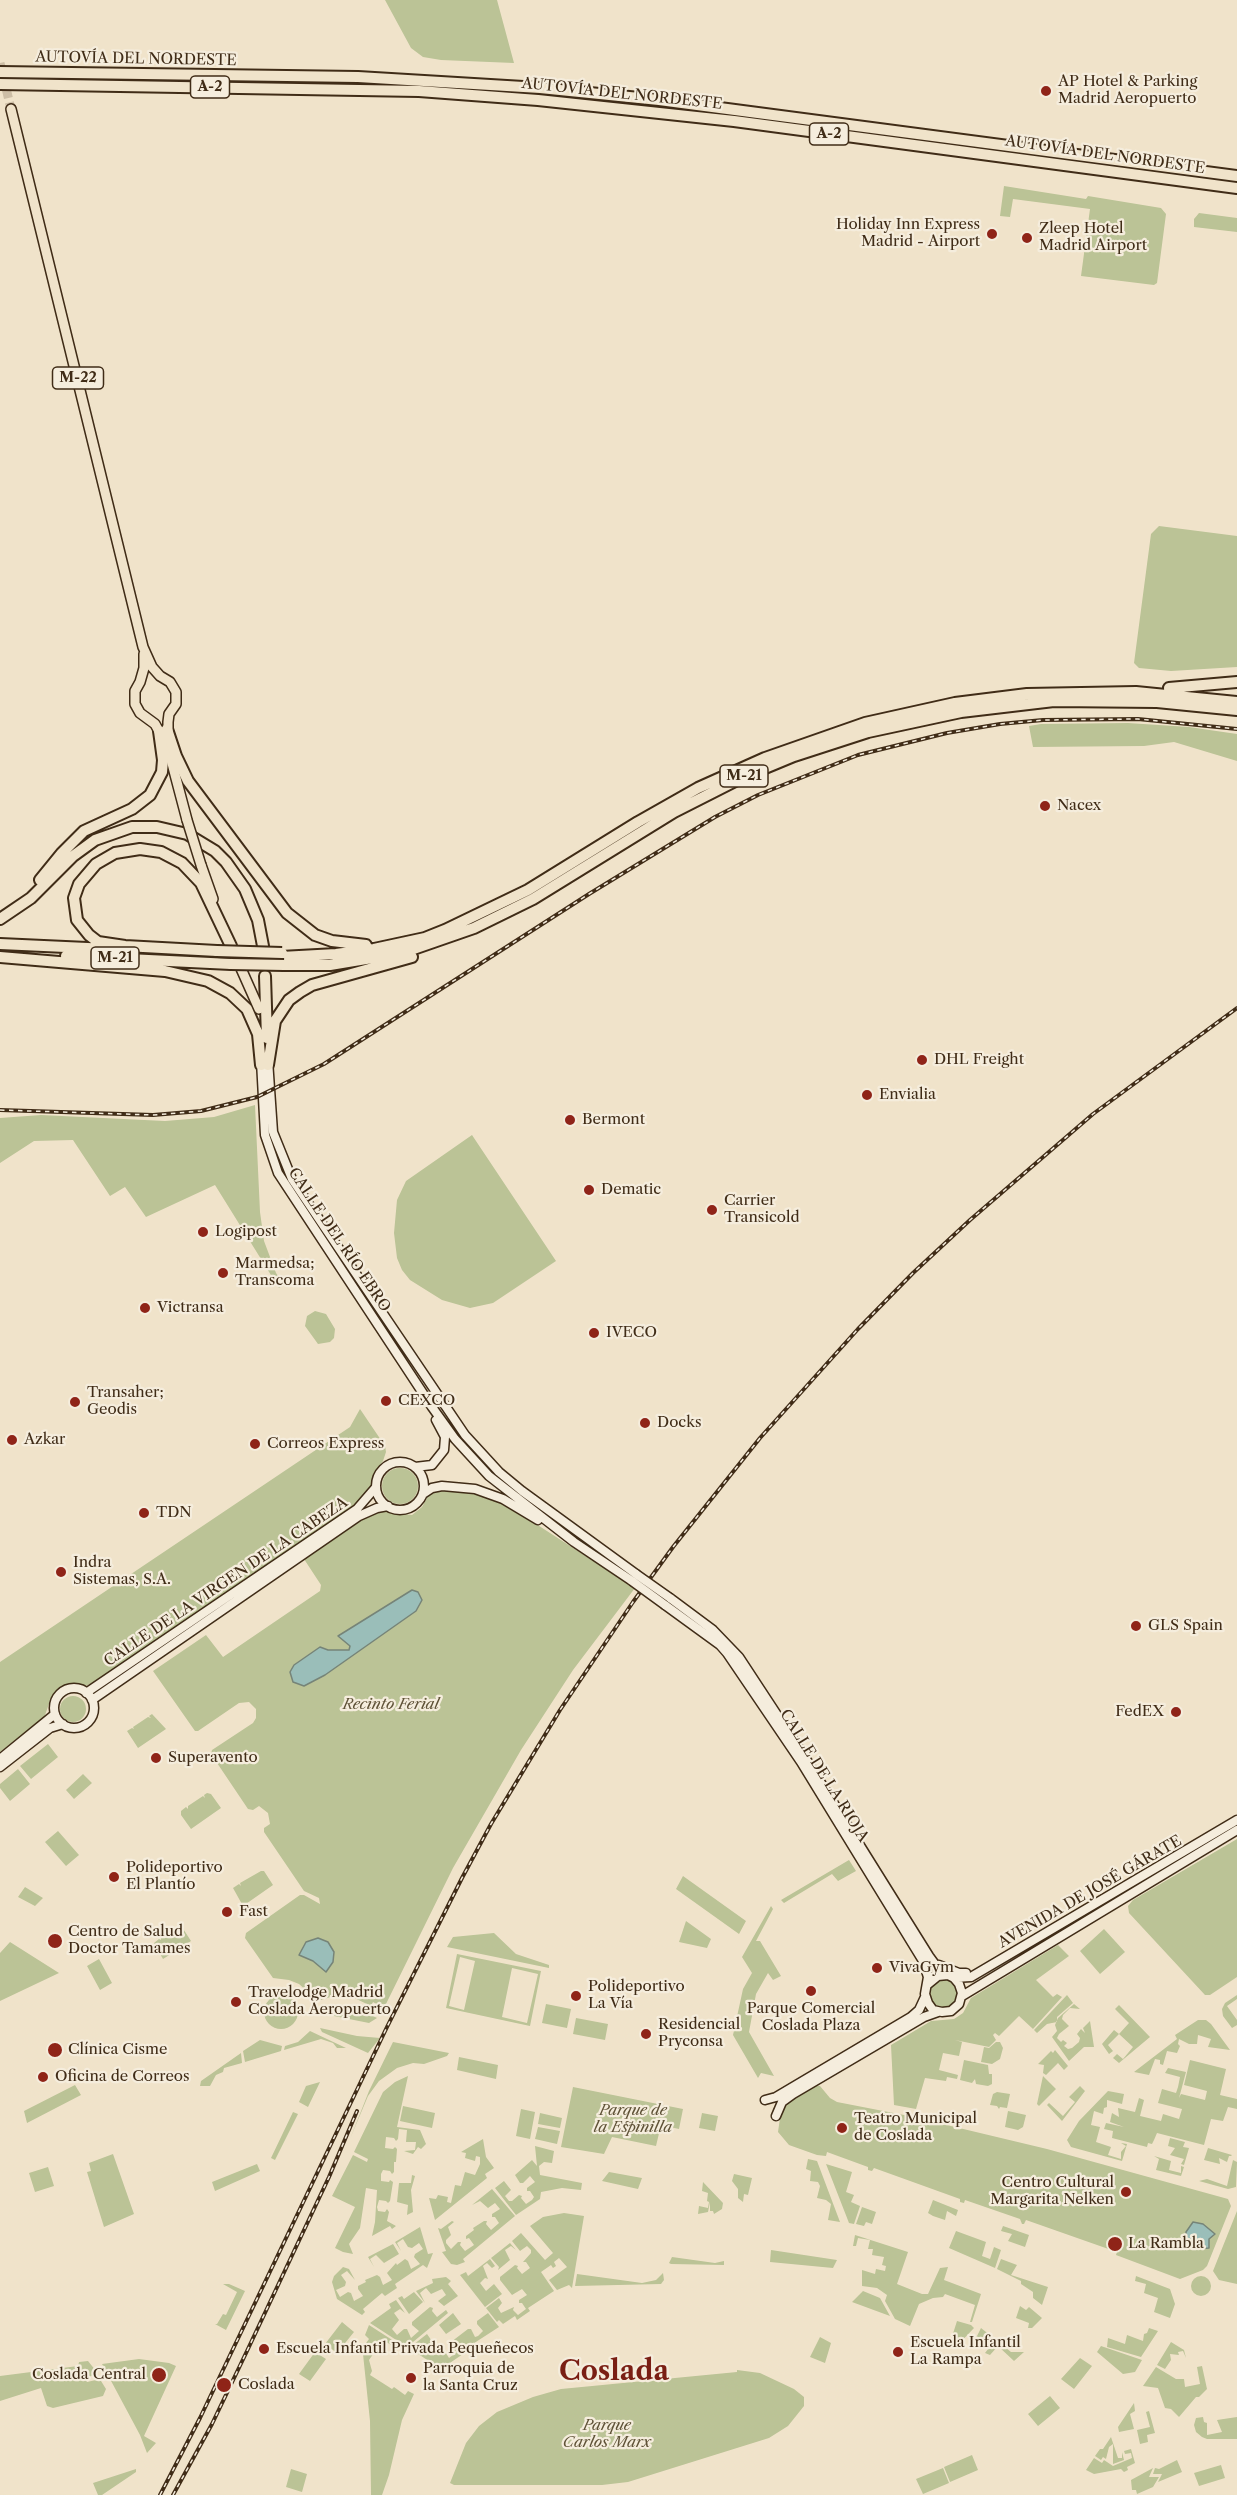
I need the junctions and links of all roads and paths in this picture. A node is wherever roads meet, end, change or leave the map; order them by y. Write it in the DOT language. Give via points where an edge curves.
graph roads {
  1 [pos="0,72"];
  2 [pos="0,84"];
  3 [pos="11,109"];
  4 [pos="1105,158"];
  5 [pos="1237,169"];
  6 [pos="1237,176"];
  7 [pos="1237,188"];
  8 [pos="143,648"];
  9 [pos="160,676"];
  10 [pos="1237,681"];
  11 [pos="141,682"];
  12 [pos="994,698"];
  13 [pos="1237,702"];
  14 [pos="1237,712"];
  15 [pos="169,714"];
  16 [pos="149,718"];
  17 [pos="163,730"];
  18 [pos="11,912"];
  19 [pos="503,915"];
  20 [pos="471,919"];
  21 [pos="0,920"];
  22 [pos="0,944"];
  23 [pos="231,946"];
  24 [pos="263,946"];
  25 [pos="217,953"];
  26 [pos="0,955"];
  27 [pos="282,958"];
  28 [pos="265,976"];
  29 [pos="259,1010"];
  30 [pos="267,1041"];
  31 [pos="265,1065"];
  32 [pos="405,1365"];
  33 [pos="415,1467"];
  34 [pos="376,1487"];
  35 [pos="423,1494"];
  36 [pos="388,1506"];
  37 [pos="574,1542"];
  38 [pos="634,1578"];
  39 [pos="668,1602"];
  40 [pos="89,1696"];
  41 [pos="55,1713"];
  42 [pos="63,1724"];
  43 [pos="0,1759"];
  44 [pos="0,1767"];
  45 [pos="1237,1820"];
  46 [pos="1237,1830"];
  47 [pos="1034,1940"];
  48 [pos="929,1956"];
  49 [pos="951,1977"];
  50 [pos="927,1985"];
  51 [pos="962,1996"];
  52 [pos="925,1998"];
  53 [pos="938,2012"];
  54 [pos="765,2100"];
  55 [pos="776,2116"];
  1 -- 4 [label="highway, AUTOVÍA DEL NORDESTE / A-2" via="358,77 540,88"];
  2 -- 7 [label="highway, AUTOVÍA DEL NORDESTE / A-2" via="419,91 537,100 712,118"];
  3 -- 8 [label="highway, M-22"];
  4 -- 5 [label="highway"];
  4 -- 6 [label="highway, AUTOVÍA DEL NORDESTE / A-2"];
  8 -- 9 [label="highway, M-22"];
  8 -- 11 [label="highway, M-22"];
  9 -- 11 [label="highway"];
  9 -- 15 [label="highway, M-22" via="176,692 176,704"];
  10 -- 12 [label="highway" via="1179,688 1056,689"];
  11 -- 16 [label="highway, M-22" via="135,691 135,704"];
  12 -- 13 [label="highway, M-21" via="1103,691"];
  12 -- 20 [label="highway, M-21" via="865,723 765,758 669,804 528,890"];
  14 -- 19 [label="highway, M-21" via="1157,702 1091,700 1024,704 929,717 867,732 731,782"];
  15 -- 16 [label="highway"];
  15 -- 17 [label="highway, M-22"];
  16 -- 17 [label="highway, M-22"];
  17 -- 18 [label="highway" via="162,772 150,795 132,809 76,837"];
  17 -- 20 [label="highway" via="188,781 206,806 287,913 315,935 351,945 373,944"];
  17 -- 23 [label="highway, M-22, bridge" via="201,865"];
  18 -- 21 [label="highway"];
  18 -- 24 [label="highway" via="95,840 132,827 170,828 201,841 226,862 245,889 258,920"];
  19 -- 27 [label="highway, M-21" via="402,953 330,965"];
  19 -- 31 [label="highway" via="430,950 300,992 289,1000 275,1021"];
  20 -- 27 [label="highway, M-21" via="400,944"];
  22 -- 25 [label="highway, M-21"];
  23 -- 25 [label="highway" via="201,883 182,863 161,852 140,849 115,853 96,864 79,884 74,898 77,920 98,942"];
  23 -- 29 [label="highway, M-22"];
  25 -- 27 [label="highway, M-21, bridge"];
  26 -- 27 [label="highway, M-21, bridge" via="231,964"];
  26 -- 31 [label="highway" via="165,971 208,981 230,993 247,1009"];
  28 -- 30 [label="highway"];
  29 -- 30 [label="main road, CALLE DEL RÍO EBRO"];
  29 -- 31 [label="main road, CALLE DEL RÍO EBRO"];
  30 -- 31 [label="main road, CALLE DEL RÍO EBRO"];
  31 -- 32 [label="main road, CALLE DEL RÍO EBRO" via="265,1136 278,1173"];
  31 -- 38 [label="main road, CALLE DEL RÍO EBRO" via="273,1132 292,1179 465,1435 499,1472"];
  32 -- 33 [label="main road" via="445,1437 444,1450 436,1462"];
  32 -- 37 [label="main road, CALLE DEL RÍO EBRO" via="471,1458"];
  33 -- 34 [label="main road" via="393,1463 381,1472"];
  33 -- 35 [label="main road" via="423,1479"];
  34 -- 36 [label="main road"];
  34 -- 40 [label="main road, CALLE DE LA VIRGEN DE LA CABEZA" via="357,1509"];
  35 -- 36 [label="main road" via="412,1507"];
  35 -- 37 [label="main road" via="432,1488 452,1486 487,1492"];
  36 -- 40 [label="main road, CALLE DE LA VIRGEN DE LA CABEZA" via="359,1516"];
  37 -- 38 [label="main road, CALLE DEL RÍO EBRO"];
  38 -- 39 [label="main road, CALLE DEL RÍO EBRO, bridge"];
  39 -- 48 [label="main road, CALLE DE LA RIOJA" via="713,1630 739,1657"];
  39 -- 50 [label="main road, CALLE DE LA RIOJA" via="720,1645 740,1671 801,1762 923,1961"];
  40 -- 41 [label="main road" via="77,1689 61,1693"];
  40 -- 42 [label="main road" via="93,1716 85,1725 73,1728"];
  41 -- 42 [label="main road"];
  41 -- 43 [label="main road"];
  42 -- 44 [label="main road" via="50,1728"];
  45 -- 47 [label="main road, AVENIDA DE JOSÉ GÁRATE"];
  46 -- 51 [label="main road, AVENIDA DE JOSÉ GÁRATE"];
  47 -- 48 [label="main road, CALLE DE LA RIOJA" via="1020,1943 963,1974 943,1967"];
  47 -- 49 [label="main road, AVENIDA DE JOSÉ GÁRATE" via="971,1977"];
  48 -- 49 [label="main road, CALLE DE LA RIOJA" via="940,1971"];
  49 -- 50 [label="main road" via="934,1977"];
  49 -- 51 [label="main road" via="959,1983"];
  50 -- 52 [label="main road"];
  51 -- 53 [label="main road" via="955,2008"];
  52 -- 53 [label="main road"];
  52 -- 54 [label="main road" via="911,2017"];
  53 -- 55 [label="main road" via="797,2092 782,2102"];
}
